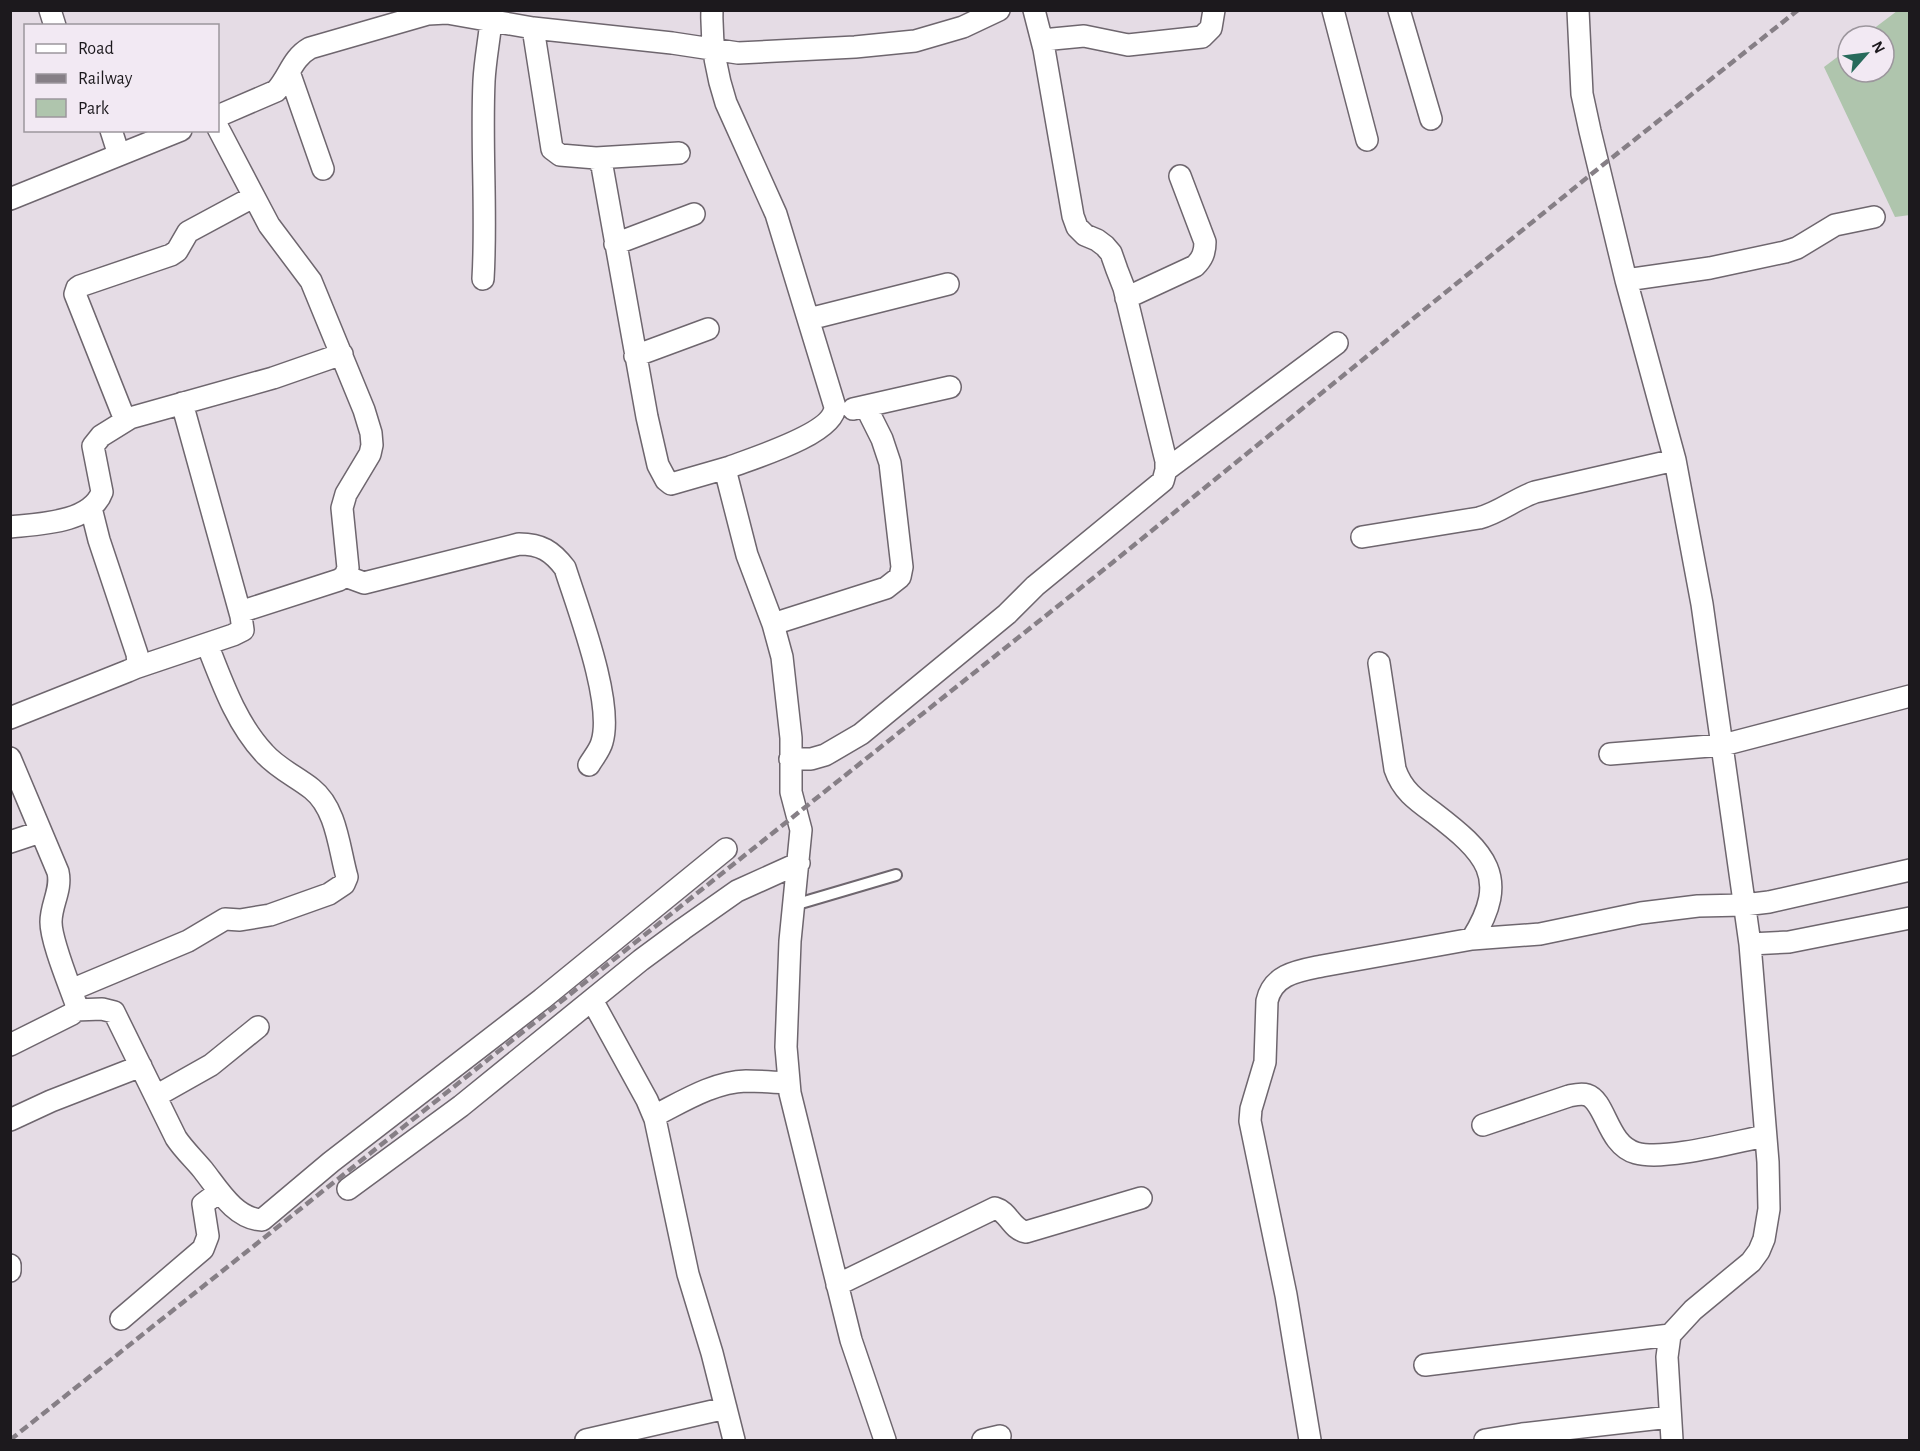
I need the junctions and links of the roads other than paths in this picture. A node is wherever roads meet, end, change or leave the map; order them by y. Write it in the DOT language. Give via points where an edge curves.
graph roads {
  1 [pos="712,10"];
  2 [pos="999,10"];
  3 [pos="1034,10"];
  4 [pos="1214,10"];
  5 [pos="1333,10"];
  6 [pos="1399,10"];
  7 [pos="1578,10"];
  8 [pos="447,12"];
  9 [pos="491,21"];
  10 [pos="533,28"];
  11 [pos="1042,40"];
  12 [pos="713,48"];
  13 [pos="289,72"];
  14 [pos="219,116"];
  15 [pos="1431,119"];
  16 [pos="219,130"];
  17 [pos="112,132"];
  18 [pos="176,132"];
  19 [pos="1367,140"];
  20 [pos="679,153"];
  21 [pos="119,154"];
  22 [pos="596,158"];
  23 [pos="323,169"];
  24 [pos="1180,176"];
  25 [pos="10,198"];
  26 [pos="253,198"];
  27 [pos="694,214"];
  28 [pos="1874,217"];
  29 [pos="615,244"];
  30 [pos="483,279"];
  31 [pos="1626,280"];
  32 [pos="948,284"];
  33 [pos="1126,298"];
  34 [pos="808,319"];
  35 [pos="708,329"];
  36 [pos="1337,343"];
  37 [pos="342,354"];
  38 [pos="635,356"];
  39 [pos="950,387"];
  40 [pos="182,403"];
  41 [pos="866,407"];
  42 [pos="834,413"];
  43 [pos="125,420"];
  44 [pos="1675,460"];
  45 [pos="730,467"];
  46 [pos="1166,470"];
  47 [pos="91,508"];
  48 [pos="10,527"];
  49 [pos="1362,537"];
  50 [pos="345,576"];
  51 [pos="240,612"];
  52 [pos="773,624"];
  53 [pos="207,644"];
  54 [pos="1380,663"];
  55 [pos="135,668"];
  56 [pos="1910,696"];
  57 [pos="10,718"];
  58 [pos="1723,744"];
  59 [pos="1610,754"];
  60 [pos="10,758"];
  61 [pos="790,759"];
  62 [pos="589,765"];
  63 [pos="16,786"];
  64 [pos="40,831"];
  65 [pos="10,842"];
  66 [pos="726,849"];
  67 [pos="798,863"];
  68 [pos="1910,870"];
  69 [pos="896,875"];
  70 [pos="794,905"];
  71 [pos="1744,905"];
  72 [pos="1910,918"];
  73 [pos="1472,939"];
  74 [pos="1750,944"];
  75 [pos="73,1000"];
  76 [pos="592,1000"];
  77 [pos="258,1027"];
  78 [pos="10,1045"];
  79 [pos="141,1066"];
  80 [pos="788,1083"];
  81 [pos="156,1096"];
  82 [pos="654,1116"];
  83 [pos="10,1120"];
  84 [pos="1483,1125"];
  85 [pos="1765,1136"];
  86 [pos="217,1189"];
  87 [pos="348,1189"];
  88 [pos="1141,1198"];
  89 [pos="10,1265"];
  90 [pos="10,1271"];
  91 [pos="837,1285"];
  92 [pos="121,1319"];
  93 [pos="1670,1335"];
  94 [pos="1425,1365"];
  95 [pos="726,1408"];
  96 [pos="1670,1417"];
  97 [pos="1523,1437"];
  98 [pos="586,1440"];
  99 [pos="734,1440"];
  100 [pos="885,1440"];
  101 [pos="1310,1440"];
  102 [pos="1485,1440"];
  103 [pos="1672,1440"];
  1 -- 12 [label="street"];
  2 -- 12 [label="street" via="963,27 915,41 757,53"];
  3 -- 11 [label="street"];
  4 -- 11 [label="street" via="1211,28 1202,37 1128,45 1084,36"];
  5 -- 19 [label="street"];
  6 -- 15 [label="street"];
  7 -- 31 [label="street" via="1582,94"];
  8 -- 9 [label="street"];
  8 -- 13 [label="street" via="309,48"];
  9 -- 10 [label="street"];
  9 -- 30 [label="street" via="484,79"];
  10 -- 12 [label="street"];
  10 -- 22 [label="street" via="552,149 560,155"];
  11 -- 33 [label="street" via="1073,216 1085,235 1111,253"];
  12 -- 34 [label="street" via="726,103 771,198"];
  13 -- 14 [label="street" via="276,91"];
  13 -- 23 [label="street"];
  16 -- 26 [label="street"];
  17 -- 21 [label="street"];
  18 -- 21 [label="street"];
  20 -- 22 [label="street"];
  21 -- 25 [label="street"];
  22 -- 29 [label="street" via="602,166"];
  24 -- 33 [label="street" via="1205,242 1202,259 1195,266"];
  26 -- 37 [label="street" via="311,281"];
  26 -- 43 [label="street" via="188,232 171,255 75,291"];
  27 -- 29 [label="street"];
  28 -- 31 [label="street" via="1834,225 1785,252"];
  29 -- 38 [label="street"];
  31 -- 44 [label="street"];
  32 -- 34 [label="street"];
  33 -- 46 [label="street"];
  34 -- 42 [label="street"];
  35 -- 38 [label="street"];
  36 -- 46 [label="street"];
  37 -- 40 [label="street"];
  37 -- 50 [label="street" via="364,410 372,445 342,508 348,568"];
  38 -- 45 [label="street" via="655,455 666,480 671,484"];
  39 -- 41 [label="street"];
  40 -- 43 [label="street"];
  40 -- 51 [label="street"];
  41 -- 42 [label="street"];
  41 -- 52 [label="street" via="890,463 900,577 886,588"];
  42 -- 45 [label="street" via="828,422 803,438"];
  43 -- 47 [label="street" via="93,446 102,492"];
  44 -- 49 [label="street" via="1535,492 1496,514"];
  44 -- 58 [label="street"];
  45 -- 52 [label="street" via="727,477 739,528"];
  46 -- 61 [label="street" via="1156,488 861,734 825,755"];
  47 -- 48 [label="street" via="60,520"];
  47 -- 55 [label="street" via="137,654"];
  50 -- 51 [label="street"];
  50 -- 62 [label="street" via="364,583 519,544 544,547 556,556 565,568 593,657 605,712 602,743"];
  51 -- 53 [label="street" via="243,630"];
  52 -- 61 [label="street" via="786,686"];
  53 -- 55 [label="street"];
  53 -- 75 [label="street" via="246,730 265,755 314,790 326,805 346,877 344,884 329,894 270,915 225,919"];
  54 -- 73 [label="street" via="1399,782 1458,832 1479,853 1488,871 1492,887 1489,905"];
  55 -- 57 [label="street"];
  56 -- 58 [label="street"];
  58 -- 59 [label="street"];
  58 -- 71 [label="street"];
  60 -- 63 [label="street"];
  61 -- 67 [label="street" via="791,792 801,830"];
  63 -- 64 [label="street"];
  64 -- 65 [label="street"];
  64 -- 75 [label="street" via="60,879 52,933"];
  66 -- 86 [label="street" via="262,1220 232,1206"];
  67 -- 70 [label="street"];
  67 -- 76 [label="street" via="736,891"];
  68 -- 71 [label="street"];
  69 -- 70 [label="lane"];
  70 -- 80 [label="street" via="786,1047"];
  71 -- 73 [label="street" via="1641,913 1540,934"];
  71 -- 74 [label="street"];
  72 -- 74 [label="street" via="1789,942"];
  73 -- 101 [label="street" via="1306,969 1275,982 1269,993 1265,1062 1250,1121 1286,1295"];
  74 -- 85 [label="street"];
  75 -- 78 [label="street" via="64,1018"];
  75 -- 79 [label="street" via="114,1012"];
  76 -- 82 [label="street"];
  76 -- 87 [label="street" via="461,1106"];
  77 -- 81 [label="street" via="211,1065"];
  79 -- 81 [label="street"];
  79 -- 83 [label="street"];
  80 -- 82 [label="street" via="728,1084"];
  80 -- 91 [label="street"];
  81 -- 86 [label="street" via="176,1138"];
  82 -- 95 [label="street" via="688,1274"];
  84 -- 85 [label="street" via="1580,1094 1596,1100 1613,1134 1635,1153 1678,1152"];
  85 -- 93 [label="street" via="1769,1209 1759,1251"];
  86 -- 92 [label="street" via="204,1204 208,1236 203,1249"];
  88 -- 91 [label="street" via="1026,1232 995,1208"];
  89 -- 90 [label="street"];
  91 -- 100 [label="street"];
  93 -- 94 [label="street"];
  93 -- 96 [label="street"];
  95 -- 98 [label="street"];
  95 -- 99 [label="street"];
  96 -- 97 [label="street"];
  96 -- 103 [label="street"];
  97 -- 102 [label="street"];
}
